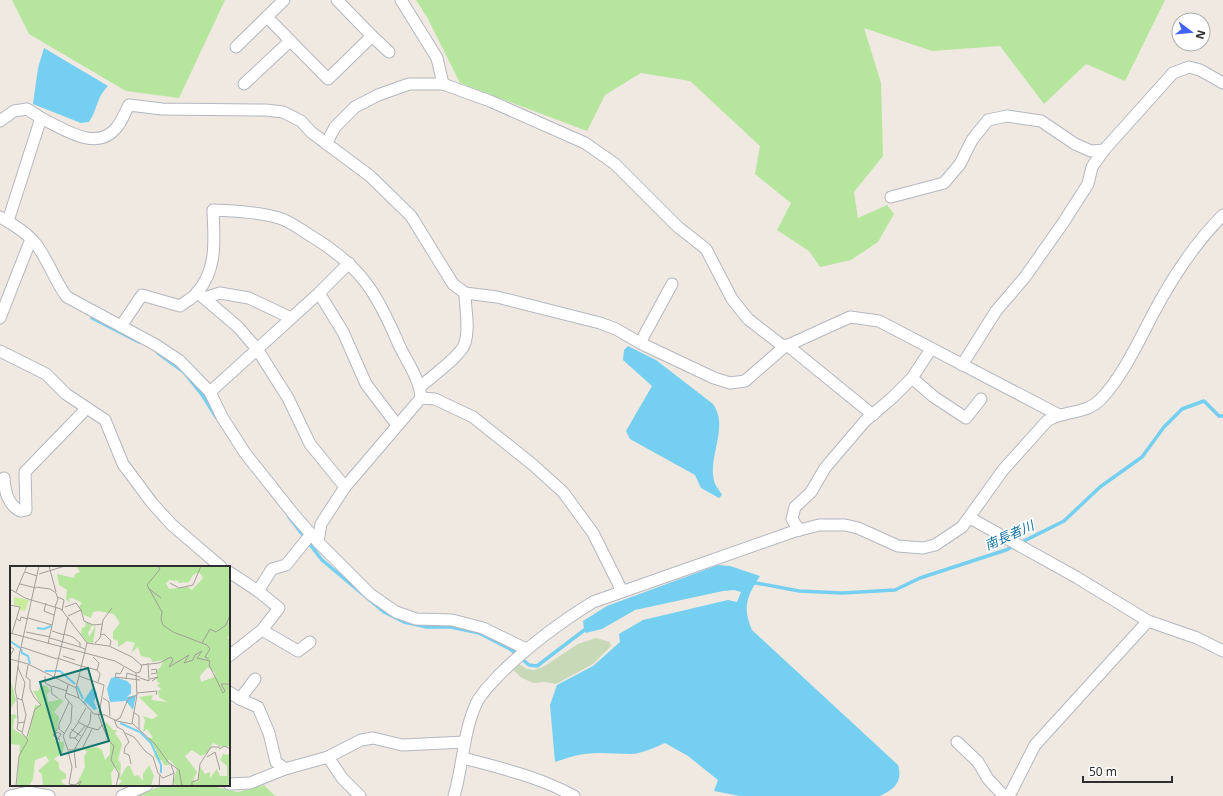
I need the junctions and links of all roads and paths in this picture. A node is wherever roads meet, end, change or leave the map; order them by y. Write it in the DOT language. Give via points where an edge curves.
graph roads {
  1 [pos="284,0"];
  2 [pos="337,0"];
  3 [pos="400,0"];
  4 [pos="267,18"];
  5 [pos="372,36"];
  6 [pos="290,41"];
  7 [pos="236,47"];
  8 [pos="390,52"];
  9 [pos="1223,83"];
  10 [pos="244,84"];
  11 [pos="443,84"];
  12 [pos="41,118"];
  13 [pos="0,121"];
  14 [pos="326,144"];
  15 [pos="1104,150"];
  16 [pos="891,197"];
  17 [pos="1221,218"];
  18 [pos="4,219"];
  19 [pos="31,240"];
  20 [pos="349,262"];
  21 [pos="672,284"];
  22 [pos="319,293"];
  23 [pos="465,293"];
  24 [pos="200,295"];
  25 [pos="0,318"];
  26 [pos="291,318"];
  27 [pos="120,326"];
  28 [pos="640,343"];
  29 [pos="785,346"];
  30 [pos="931,348"];
  31 [pos="257,349"];
  32 [pos="0,351"];
  33 [pos="962,365"];
  34 [pos="912,378"];
  35 [pos="420,386"];
  36 [pos="210,392"];
  37 [pos="421,398"];
  38 [pos="981,399"];
  39 [pos="87,408"];
  40 [pos="873,415"];
  41 [pos="1059,415"];
  42 [pos="397,425"];
  43 [pos="4,478"];
  44 [pos="345,487"];
  45 [pos="970,518"];
  46 [pos="799,530"];
  47 [pos="314,538"];
  48 [pos="220,566"];
  49 [pos="230,573"];
  50 [pos="258,591"];
  51 [pos="622,591"];
  52 [pos="1148,621"];
  53 [pos="262,630"];
  54 [pos="310,642"];
  55 [pos="526,649"];
  56 [pos="1223,651"];
  57 [pos="230,655"];
  58 [pos="255,679"];
  59 [pos="230,693"];
  60 [pos="240,699"];
  61 [pos="465,742"];
  62 [pos="957,742"];
  63 [pos="328,757"];
  64 [pos="463,758"];
  65 [pos="285,770"];
  66 [pos="230,784"];
  67 [pos="145,786"];
  68 [pos="10,796"];
  69 [pos="49,796"];
  70 [pos="122,796"];
  71 [pos="360,796"];
  72 [pos="454,796"];
  73 [pos="574,796"];
  74 [pos="1004,796"];
  75 [pos="1009,796"];
  1 -- 4 [label="street"];
  2 -- 5 [label="street"];
  3 -- 11 [label="street" via="437,58"];
  4 -- 6 [label="street"];
  4 -- 7 [label="street"];
  5 -- 6 [label="street" via="328,79"];
  5 -- 8 [label="street"];
  6 -- 10 [label="street"];
  9 -- 15 [label="street" via="1189,67 1173,73"];
  11 -- 14 [label="street" via="409,84 354,107 335,127"];
  11 -- 29 [label="street" via="490,101 585,143 615,164 678,227 706,249 736,304 748,319"];
  12 -- 13 [label="street" via="27,109 14,111"];
  12 -- 14 [label="street" via="86,139 102,139 117,128 129,105 162,109 266,110 283,112 297,118"];
  12 -- 18 [label="street"];
  14 -- 23 [label="street" via="370,176 411,216 453,284"];
  15 -- 16 [label="street" via="1091,150 1075,144 1041,121 1007,116 988,120 944,184"];
  15 -- 33 [label="street" via="1092,167 1088,184 1063,223 1025,277 996,311"];
  17 -- 41 [label="street" via="1187,257 1139,342 1100,400 1091,408"];
  18 -- 19 [label="street"];
  19 -- 25 [label="street"];
  19 -- 27 [label="street" via="67,297"];
  20 -- 22 [label="street"];
  20 -- 24 [label="street" via="326,245 280,219 243,212 212,210 212,266"];
  20 -- 35 [label="street" via="374,293"];
  21 -- 28 [label="street"];
  22 -- 26 [label="street"];
  22 -- 42 [label="street" via="343,332 366,384"];
  23 -- 28 [label="street" via="497,297 600,323"];
  23 -- 35 [label="street" via="465,344"];
  24 -- 26 [label="street" via="220,293 249,298"];
  24 -- 27 [label="street" via="180,306 142,295"];
  24 -- 31 [label="street" via="238,327"];
  26 -- 31 [label="street"];
  27 -- 36 [label="street" via="180,361"];
  28 -- 29 [label="street" via="730,383 745,381"];
  29 -- 30 [label="street" via="850,317 879,321"];
  29 -- 40 [label="street"];
  30 -- 33 [label="street"];
  30 -- 34 [label="street"];
  31 -- 36 [label="street"];
  31 -- 44 [label="street" via="288,398 310,444"];
  32 -- 39 [label="street" via="46,374 66,394"];
  33 -- 41 [label="street"];
  34 -- 38 [label="street" via="934,397 966,418"];
  34 -- 40 [label="street"];
  35 -- 37 [label="street"];
  36 -- 47 [label="street" via="222,417 245,453"];
  37 -- 42 [label="street"];
  37 -- 51 [label="street" via="435,399 473,417 563,492 593,533"];
  39 -- 43 [label="street" via="25,472 26,510 13,508 5,492"];
  39 -- 48 [label="street" via="105,420 123,464 152,503 178,530"];
  40 -- 46 [label="street" via="825,468 811,492 795,507 792,519"];
  41 -- 45 [label="street" via="1047,421 1008,465"];
  42 -- 44 [label="street"];
  44 -- 47 [label="street"];
  45 -- 46 [label="street" via="962,528 935,546 923,548 898,546 846,525 819,525"];
  45 -- 52 [label="street" via="1076,577"];
  46 -- 51 [label="street"];
  47 -- 50 [label="street" via="286,565 272,569"];
  47 -- 55 [label="street" via="370,594 396,612 416,619 452,620 483,628"];
  49 -- 50 [label="street"];
  50 -- 53 [label="street" via="279,608"];
  51 -- 55 [label="street" via="593,602"];
  52 -- 56 [label="street" via="1197,638"];
  52 -- 75 [label="street" via="1035,745"];
  53 -- 54 [label="street" via="298,651"];
  53 -- 57 [label="street"];
  55 -- 61 [label="street" via="483,692 476,703"];
  58 -- 60 [label="street"];
  59 -- 60 [label="street"];
  60 -- 65 [label="street" via="258,707 269,733 276,762"];
  61 -- 63 [label="street" via="402,745 373,738 361,740"];
  61 -- 64 [label="street"];
  62 -- 74 [label="street" via="978,762 988,779"];
  63 -- 65 [label="street"];
  63 -- 71 [label="street" via="342,778"];
  64 -- 72 [label="street"];
  64 -- 73 [label="street" via="512,771"];
  65 -- 66 [label="street" via="250,783"];
  67 -- 70 [label="street"];
  68 -- 69 [label="street" via="28,792"];
}
